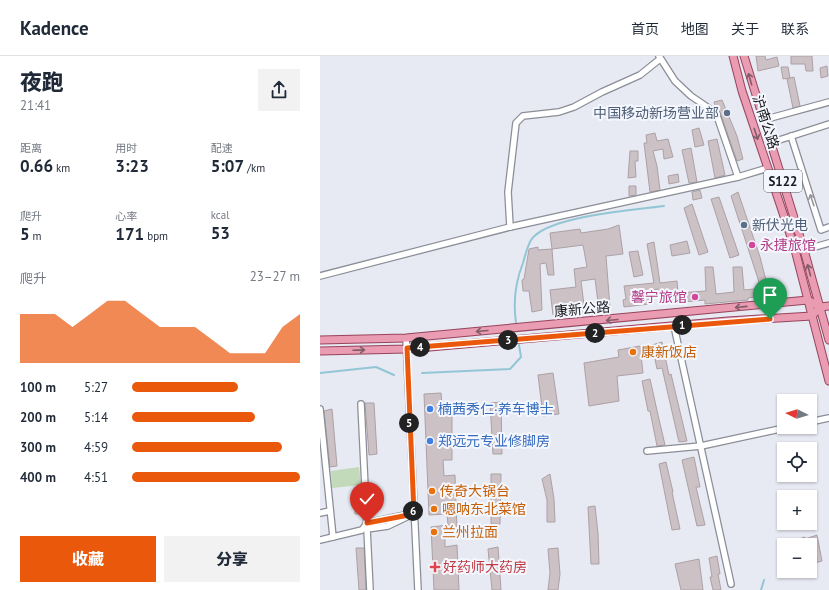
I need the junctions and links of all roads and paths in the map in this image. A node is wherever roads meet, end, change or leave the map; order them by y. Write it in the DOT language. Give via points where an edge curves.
graph roads {
  1 [pos="733,56"];
  2 [pos="744,56"];
  3 [pos="660,57"];
  4 [pos="829,102"];
  5 [pos="763,120"];
  6 [pos="829,124"];
  7 [pos="791,136"];
  8 [pos="770,143"];
  9 [pos="768,168"];
  10 [pos="738,177"];
  11 [pos="510,227"];
  12 [pos="829,227"];
  13 [pos="829,242"];
  14 [pos="804,250"];
  15 [pos="320,276"];
  16 [pos="808,300"];
  17 [pos="829,306"];
  18 [pos="820,307"];
  19 [pos="812,316"];
  20 [pos="674,326"];
  21 [pos="406,338"];
  22 [pos="320,340"];
  23 [pos="829,340"];
  24 [pos="407,348"];
  25 [pos="320,351"];
  26 [pos="829,381"];
  27 [pos="361,404"];
  28 [pos="320,409"];
  29 [pos="829,418"];
  30 [pos="817,421"];
  31 [pos="777,430"];
  32 [pos="322,446"];
  33 [pos="701,446"];
  34 [pos="647,451"];
  35 [pos="320,510"];
  36 [pos="330,511"];
  37 [pos="414,514"];
  38 [pos="367,523"];
  39 [pos="367,529"];
  40 [pos="333,537"];
  41 [pos="320,540"];
  42 [pos="731,584"];
  43 [pos="370,590"];
  44 [pos="418,590"];
  1 -- 9 [label="main road, 沪南公路 / S122, one-way"];
  5 -- 2 [label="main road, 沪南公路 / S122, one-way"];
  3 -- 10 [label="street" via="675,81 716,114"];
  3 -- 11 [label="street" via="640,75 574,107 518,119 508,192"];
  4 -- 5 [label="street"];
  5 -- 8 [label="main road, 沪南公路 / S122"];
  6 -- 7 [label="street"];
  7 -- 8 [label="street"];
  12 -- 7 [label="street, one-way" via="821,230"];
  8 -- 14 [label="main road, 沪南公路 / S122"];
  9 -- 10 [label="street"];
  9 -- 16 [label="main road, 沪南公路 / S122" via="794,246"];
  10 -- 11 [label="street"];
  11 -- 15 [label="street"];
  13 -- 14 [label="street"];
  18 -- 14 [label="main road, 沪南公路 / S122, one-way"];
  16 -- 18 [label="main road"];
  16 -- 19 [label="main road, 沪南公路 / S122"];
  16 -- 21 [label="main road, 康新公路, one-way"];
  17 -- 18 [label="main road"];
  18 -- 19 [label="main road"];
  18 -- 23 [label="main road, 沪南公路 / S122"];
  19 -- 20 [label="main road, 康新公路"];
  19 -- 26 [label="main road, 沪南公路 / S122"];
  20 -- 24 [label="main road, 康新公路"];
  20 -- 33 [label="street"];
  21 -- 22 [label="main road, 康新公路"];
  21 -- 24 [label="street"];
  25 -- 24 [label="main road, 康新公路, one-way"];
  24 -- 37 [label="street"];
  27 -- 38 [label="street"];
  28 -- 32 [label="street"];
  29 -- 30 [label="street"];
  31 -- 33 [label="street"];
  32 -- 36 [label="street"];
  33 -- 34 [label="street"];
  33 -- 42 [label="street"];
  35 -- 36 [label="street"];
  36 -- 40 [label="street"];
  37 -- 38 [label="street"];
  37 -- 39 [label="street" via="388,526"];
  37 -- 44 [label="street"];
  38 -- 39 [label="street"];
  38 -- 40 [label="street" via="362,530"];
  39 -- 43 [label="street"];
  40 -- 41 [label="street"];
}
